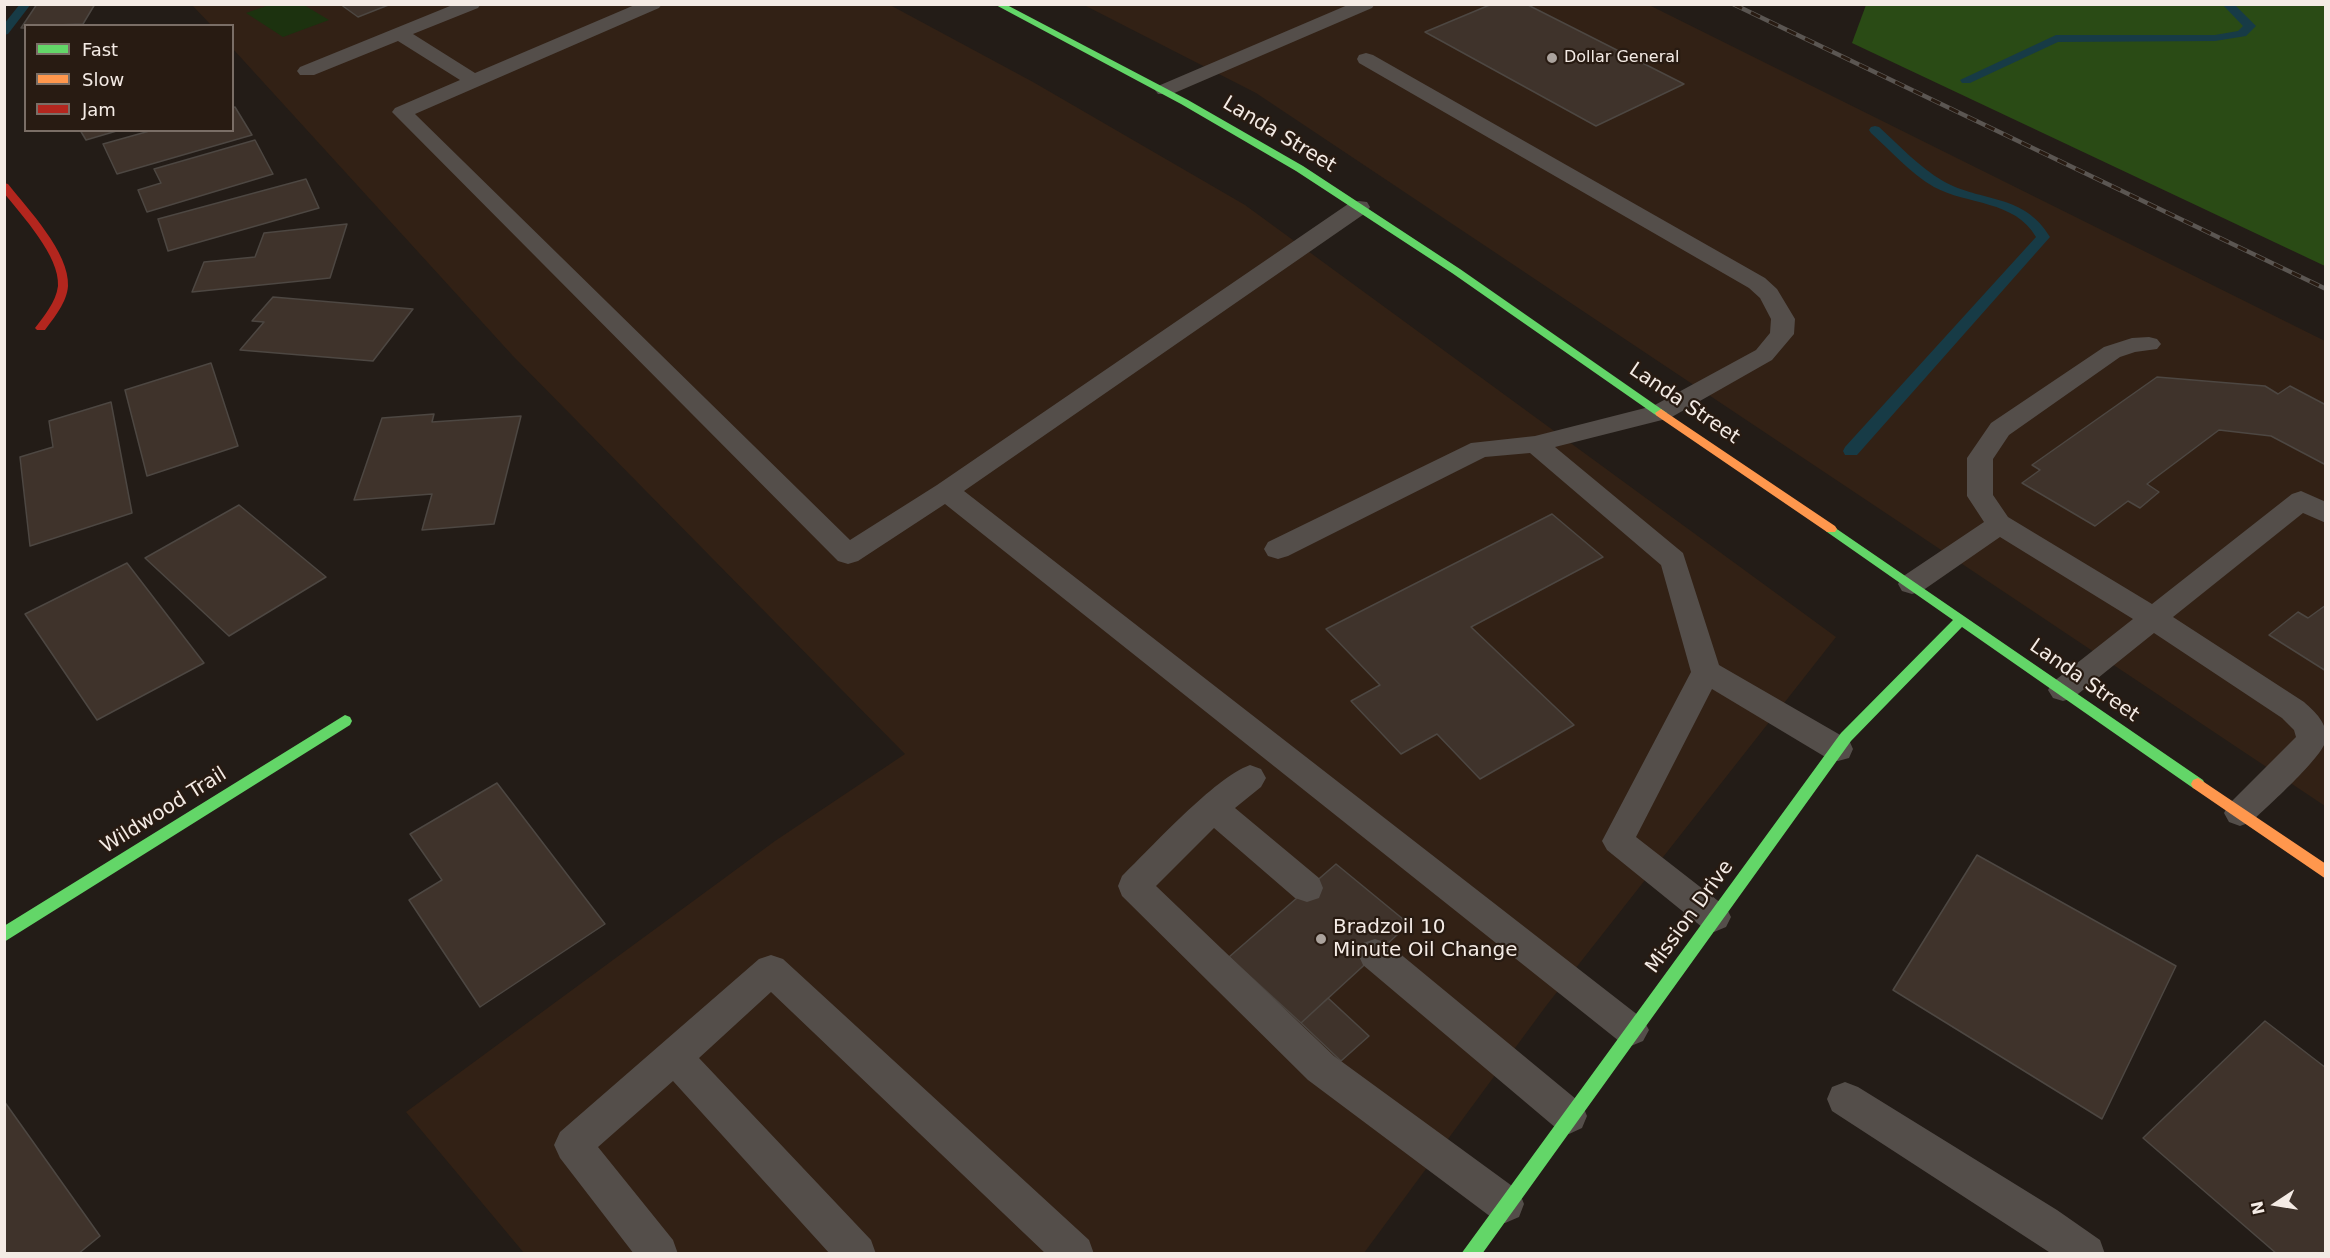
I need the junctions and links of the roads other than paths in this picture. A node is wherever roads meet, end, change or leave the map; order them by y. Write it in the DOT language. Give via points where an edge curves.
graph roads {
  1 [pos="472,4"];
  2 [pos="653,4"];
  3 [pos="998,4"];
  4 [pos="1366,4"];
  5 [pos="398,33"];
  6 [pos="1365,59"];
  7 [pos="307,71"];
  8 [pos="474,81"];
  9 [pos="1165,90"];
  10 [pos="4,186"];
  11 [pos="1359,207"];
  12 [pos="41,328"];
  13 [pos="2149,344"];
  14 [pos="1661,412"];
  15 [pos="1535,444"];
  16 [pos="946,491"];
  17 [pos="2325,514"];
  18 [pos="1999,524"];
  19 [pos="1278,549"];
  20 [pos="1912,584"];
  21 [pos="2152,618"];
  22 [pos="1961,620"];
  23 [pos="1706,672"];
  24 [pos="2063,690"];
  25 [pos="345,721"];
  26 [pos="1838,749"];
  27 [pos="1250,778"];
  28 [pos="1213,808"];
  29 [pos="2240,813"];
  30 [pos="2325,873"];
  31 [pos="1308,888"];
  32 [pos="1714,917"];
  33 [pos="4,935"];
  34 [pos="1375,954"];
  35 [pos="1631,1030"];
  36 [pos="674,1057"];
  37 [pos="1845,1099"];
  38 [pos="1569,1116"];
  39 [pos="1505,1204"];
  40 [pos="659,1254"];
  41 [pos="857,1254"];
  42 [pos="1075,1254"];
  43 [pos="1470,1254"];
  44 [pos="2086,1254"];
  1 -- 5 [label="lane"];
  2 -- 8 [label="lane"];
  3 -- 9 [label="street, Landa Street"];
  4 -- 9 [label="lane"];
  5 -- 7 [label="lane"];
  5 -- 8 [label="lane"];
  6 -- 14 [label="lane" via="1757,283 1769,294 1783,319 1777,342 1764,355"];
  8 -- 16 [label="lane" via="402,112 848,554"];
  9 -- 11 [label="street, Landa Street"];
  10 -- 12 [label="street" via="57,262 63,282 58,303"];
  11 -- 14 [label="street, Landa Street"];
  11 -- 16 [label="lane"];
  13 -- 18 [label="lane" via="2112,352 2000,429 1980,458 1980,496"];
  14 -- 15 [label="lane"];
  14 -- 20 [label="street, Landa Street"];
  15 -- 19 [label="lane" via="1480,448"];
  15 -- 23 [label="lane" via="1673,560"];
  16 -- 35 [label="lane"];
  17 -- 21 [label="lane" via="2301,500"];
  18 -- 20 [label="lane"];
  18 -- 21 [label="lane"];
  20 -- 22 [label="street, Landa Street"];
  21 -- 24 [label="lane"];
  21 -- 29 [label="lane" via="2293,710 2308,724 2312,738 2305,749"];
  22 -- 24 [label="street, Landa Street"];
  22 -- 26 [label="street, Mission Drive"];
  23 -- 26 [label="lane"];
  23 -- 32 [label="lane" via="1618,841"];
  24 -- 29 [label="street, Landa Street"];
  25 -- 33 [label="street, Wildwood Trail"];
  26 -- 32 [label="street, Mission Drive"];
  27 -- 28 [label="lane"];
  28 -- 31 [label="lane"];
  28 -- 39 [label="lane" via="1134,886 1321,1068"];
  29 -- 30 [label="street, Landa Street"];
  32 -- 35 [label="street, Mission Drive"];
  34 -- 38 [label="lane"];
  35 -- 38 [label="street, Mission Drive"];
  36 -- 40 [label="lane" via="573,1145"];
  36 -- 41 [label="lane"];
  36 -- 42 [label="lane" via="771,970"];
  37 -- 44 [label="lane"];
  38 -- 39 [label="street, Mission Drive"];
  39 -- 43 [label="street, Mission Drive"];
}
